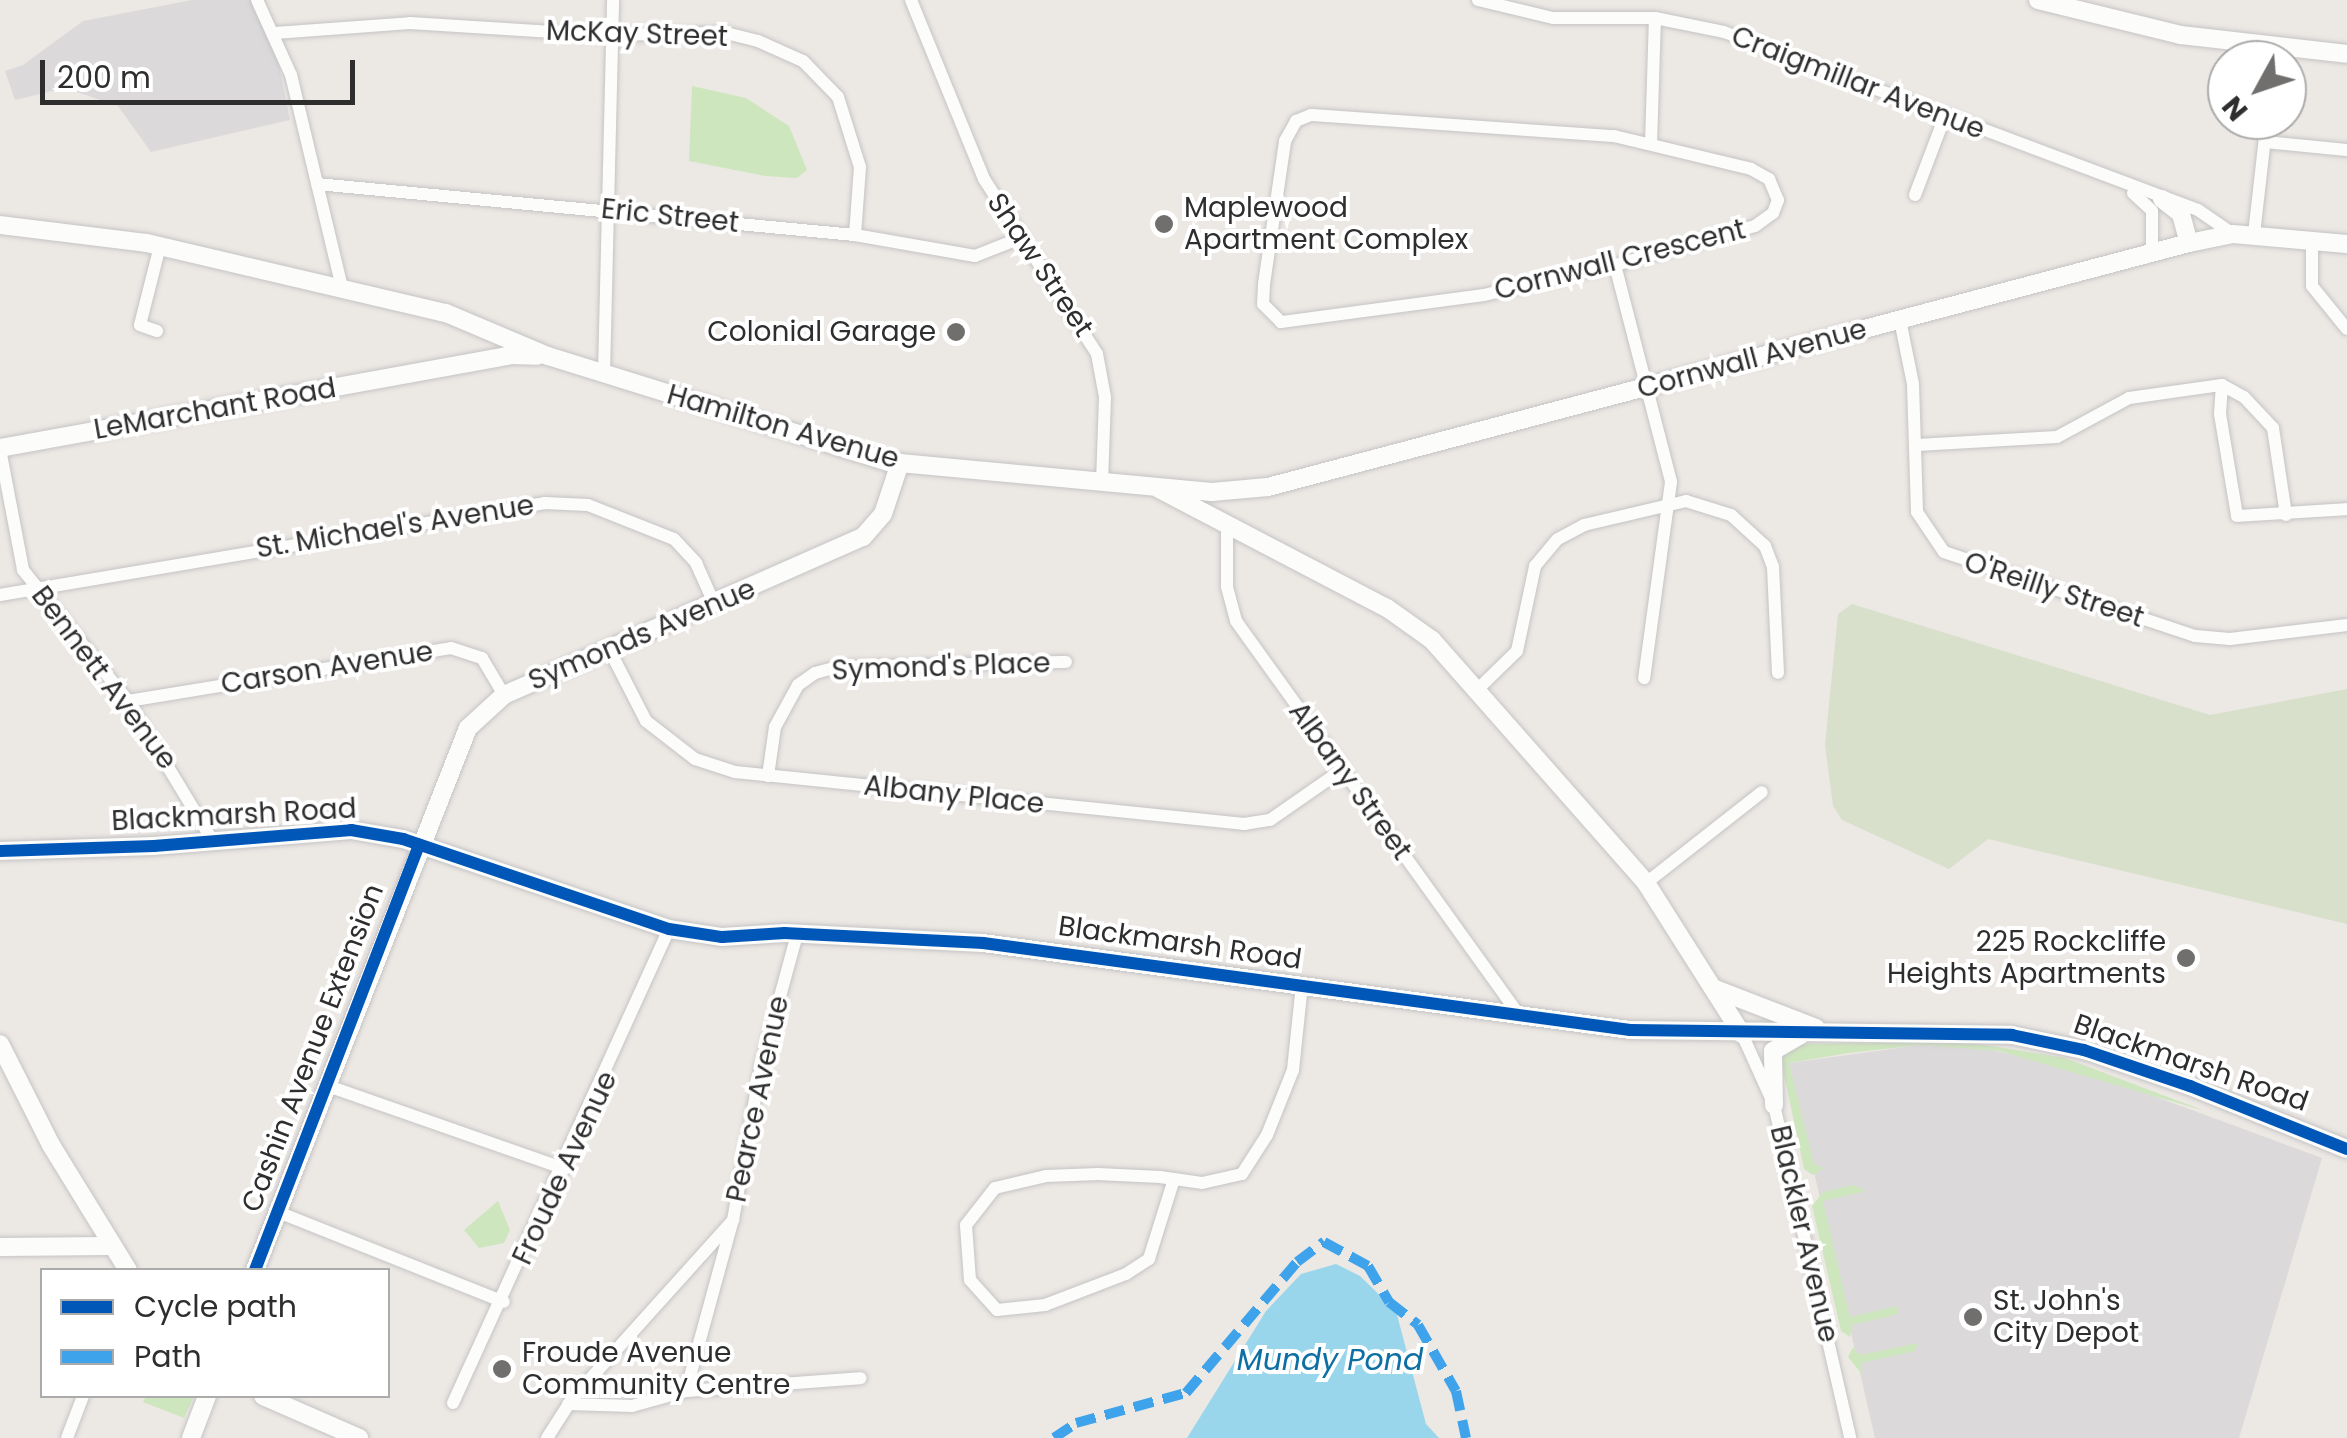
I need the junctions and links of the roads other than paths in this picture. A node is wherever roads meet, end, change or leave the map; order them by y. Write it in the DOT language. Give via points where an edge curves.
graph roads {
  1 [pos="257,0"];
  2 [pos="613,0"];
  3 [pos="911,0"];
  4 [pos="1478,0"];
  5 [pos="2038,0"];
  6 [pos="1655,18"];
  7 [pos="275,33"];
  8 [pos="614,34"];
  9 [pos="2207,40"];
  10 [pos="2307,53"];
  11 [pos="2347,54"];
  12 [pos="1945,116"];
  13 [pos="2265,142"];
  14 [pos="1651,144"];
  15 [pos="2347,150"];
  16 [pos="2114,181"];
  17 [pos="317,184"];
  18 [pos="1915,195"];
  19 [pos="2162,199"];
  20 [pos="610,209"];
  21 [pos="0,225"];
  22 [pos="2234,234"];
  23 [pos="2254,234"];
  24 [pos="855,235"];
  25 [pos="1018,239"];
  26 [pos="2312,241"];
  27 [pos="2188,243"];
  28 [pos="2347,244"];
  29 [pos="160,246"];
  30 [pos="2152,253"];
  31 [pos="1615,265"];
  32 [pos="342,288"];
  33 [pos="1900,320"];
  34 [pos="2347,329"];
  35 [pos="156,331"];
  36 [pos="483,331"];
  37 [pos="548,356"];
  38 [pos="484,360"];
  39 [pos="519,361"];
  40 [pos="430,370"];
  41 [pos="597,370"];
  42 [pos="1646,385"];
  43 [pos="2222,385"];
  44 [pos="1917,445"];
  45 [pos="0,449"];
  46 [pos="900,463"];
  47 [pos="1102,483"];
  48 [pos="1158,489"];
  49 [pos="1224,492"];
  50 [pos="1670,503"];
  51 [pos="2347,509"];
  52 [pos="2286,515"];
  53 [pos="1228,526"];
  54 [pos="37,590"];
  55 [pos="0,595"];
  56 [pos="714,603"];
  57 [pos="2347,625"];
  58 [pos="609,649"];
  59 [pos="1066,662"];
  60 [pos="1778,673"];
  61 [pos="1644,678"];
  62 [pos="1478,689"];
  63 [pos="504,695"];
  64 [pos="128,701"];
  65 [pos="1342,770"];
  66 [pos="768,776"];
  67 [pos="1762,792"];
  68 [pos="214,842"];
  69 [pos="419,844"];
  70 [pos="0,850"];
  71 [pos="1646,883"];
  72 [pos="670,930"];
  73 [pos="797,934"];
  74 [pos="1302,984"];
  75 [pos="1714,988"];
  76 [pos="1521,1018"];
  77 [pos="1704,1030"];
  78 [pos="1820,1030"];
  79 [pos="1742,1034"];
  80 [pos="0,1044"];
  81 [pos="328,1086"];
  82 [pos="1774,1105"];
  83 [pos="2347,1149"];
  84 [pos="565,1168"];
  85 [pos="1174,1179"];
  86 [pos="278,1212"];
  87 [pos="733,1220"];
  88 [pos="111,1246"];
  89 [pos="0,1247"];
  90 [pos="127,1268"];
  91 [pos="256,1268"];
  92 [pos="504,1302"];
  93 [pos="861,1378"];
  94 [pos="686,1392"];
  95 [pos="82,1398"];
  96 [pos="206,1398"];
  97 [pos="268,1398"];
  98 [pos="454,1403"];
  99 [pos="568,1404"];
  100 [pos="67,1438"];
  101 [pos="191,1438"];
  102 [pos="359,1438"];
  103 [pos="547,1438"];
  104 [pos="1850,1438"];
  1 -- 7 [label="street"];
  2 -- 8 [label="street"];
  3 -- 25 [label="street, Shaw Street" via="984,179"];
  4 -- 6 [label="street, Craigmillar Avenue" via="1553,18"];
  5 -- 9 [label="street"];
  6 -- 12 [label="street, Craigmillar Avenue" via="1724,32"];
  6 -- 14 [label="street"];
  7 -- 8 [label="street, McKay Street" via="410,23"];
  7 -- 17 [label="street"];
  8 -- 20 [label="street"];
  8 -- 24 [label="street, McKay Street" via="726,34 783,51 818,72 838,97 860,167"];
  10 -- 11 [label="street"];
  12 -- 16 [label="street, Craigmillar Avenue"];
  12 -- 18 [label="street"];
  13 -- 15 [label="street"];
  13 -- 23 [label="street"];
  14 -- 31 [label="street, Cornwall Crescent" via="1752,169 1774,184 1776,208 1755,226"];
  14 -- 31 [label="street, Cornwall Crescent" via="1577,130 1304,118 1285,141 1264,304 1274,318 1288,322 1484,295"];
  16 -- 19 [label="street, Craigmillar Avenue"];
  16 -- 30 [label="street, Craigmillar Avenue" via="2152,211"];
  17 -- 20 [label="street, Eric Street"];
  17 -- 32 [label="street"];
  19 -- 22 [label="street, Craigmillar Avenue" via="2198,210"];
  19 -- 27 [label="street" via="2181,214"];
  20 -- 24 [label="street, Eric Street"];
  20 -- 41 [label="street"];
  21 -- 29 [label="street, Hamilton Avenue"];
  22 -- 23 [label="street, Cornwall Avenue"];
  22 -- 27 [label="street, Cornwall Avenue"];
  23 -- 26 [label="street, Cornwall Avenue"];
  24 -- 25 [label="street, Eric Street" via="975,256"];
  25 -- 47 [label="street, Shaw Street" via="1061,292 1097,354 1106,397"];
  26 -- 28 [label="street, Cornwall Avenue"];
  26 -- 34 [label="street" via="2312,286"];
  27 -- 30 [label="street, Cornwall Avenue"];
  29 -- 32 [label="street, Hamilton Avenue"];
  29 -- 35 [label="street" via="140,325"];
  30 -- 33 [label="street, Cornwall Avenue"];
  31 -- 42 [label="street"];
  32 -- 36 [label="street, Hamilton Avenue"];
  33 -- 42 [label="street, Cornwall Avenue"];
  33 -- 44 [label="street, O'Reilly Street"];
  36 -- 37 [label="street, Hamilton Avenue"];
  36 -- 38 [label="street"];
  36 -- 39 [label="street, Hamilton Avenue"];
  37 -- 39 [label="street, LeMarchant Road"];
  37 -- 41 [label="street, Hamilton Avenue"];
  38 -- 39 [label="street, LeMarchant Road"];
  38 -- 40 [label="street, LeMarchant Road"];
  39 -- 40 [label="street, LeMarchant Road"];
  39 -- 41 [label="street, Hamilton Avenue"];
  40 -- 45 [label="street, LeMarchant Road"];
  41 -- 46 [label="street, Hamilton Avenue"];
  42 -- 49 [label="street, Cornwall Avenue"];
  42 -- 50 [label="street" via="1668,464"];
  43 -- 44 [label="street" via="2128,398 2057,438"];
  43 -- 52 [label="street" via="2244,397 2273,428"];
  43 -- 52 [label="street" via="2232,510 2243,520"];
  44 -- 57 [label="street, O'Reilly Street" via="1920,522 1953,557 2204,637"];
  45 -- 54 [label="street, Bennett Avenue" via="24,570"];
  46 -- 47 [label="street, Hamilton Avenue"];
  46 -- 56 [label="street, Symonds Avenue" via="884,514 862,538"];
  47 -- 48 [label="street, Hamilton Avenue"];
  48 -- 49 [label="street, Cornwall Avenue"];
  48 -- 53 [label="street"];
  49 -- 53 [label="street, Albany Street" via="1231,502"];
  50 -- 60 [label="street" via="1717,508 1765,546 1773,567"];
  50 -- 61 [label="street"];
  50 -- 62 [label="street" via="1584,525 1551,546 1536,566 1518,650"];
  51 -- 52 [label="street"];
  53 -- 62 [label="street" via="1410,622"];
  53 -- 65 [label="street, Albany Street" via="1226,587 1236,621"];
  54 -- 55 [label="street, St. Michael's Avenue"];
  54 -- 56 [label="street, St. Michael's Avenue" via="545,503 588,505 674,539 696,563"];
  54 -- 64 [label="street, Bennett Avenue"];
  56 -- 58 [label="street, Symonds Avenue"];
  58 -- 63 [label="street, Symonds Avenue"];
  58 -- 66 [label="street, Albany Place" via="634,704 662,736 713,766"];
  59 -- 66 [label="street, Symond's Place" via="815,673 798,685 774,727"];
  62 -- 71 [label="street"];
  63 -- 64 [label="street, Carson Avenue" via="482,658 451,648"];
  63 -- 69 [label="street, Symonds Avenue" via="461,738"];
  64 -- 68 [label="street, Bennett Avenue"];
  65 -- 66 [label="street, Albany Place" via="1270,820 1244,824"];
  65 -- 76 [label="street, Albany Street"];
  67 -- 71 [label="street"];
  68 -- 69 [label="street, Blackmarsh Road" via="336,829"];
  68 -- 70 [label="street, Blackmarsh Road"];
  69 -- 72 [label="street, Blackmarsh Road"];
  69 -- 81 [label="street, Cashin Avenue Extension"];
  71 -- 75 [label="street"];
  72 -- 73 [label="street, Blackmarsh Road" via="722,937"];
  72 -- 84 [label="street, Froude Avenue"];
  73 -- 74 [label="street, Blackmarsh Road" via="983,943"];
  73 -- 87 [label="street, Pearce Avenue" via="761,1066"];
  74 -- 76 [label="street, Blackmarsh Road"];
  74 -- 85 [label="street" via="1293,1070 1267,1135 1242,1174 1202,1183"];
  75 -- 77 [label="street" via="1715,1008"];
  75 -- 78 [label="street"];
  75 -- 79 [label="street"];
  76 -- 77 [label="street, Blackmarsh Road"];
  77 -- 79 [label="street, Blackmarsh Road"];
  78 -- 79 [label="street, Blackmarsh Road"];
  78 -- 82 [label="street" via="1773,1051"];
  78 -- 83 [label="street, Blackmarsh Road" via="1972,1030 2065,1045 2272,1114"];
  79 -- 82 [label="street, Blackler Avenue"];
  80 -- 88 [label="street"];
  81 -- 84 [label="street"];
  81 -- 86 [label="street, Cashin Avenue Extension"];
  82 -- 104 [label="street, Blackler Avenue"];
  84 -- 92 [label="street, Froude Avenue"];
  85 -- 85 [label="street" via="1046,1176 995,1188 966,1224 970,1280 997,1310 1045,1305 1126,1274 1149,1259"];
  86 -- 91 [label="street, Cashin Avenue Extension"];
  86 -- 92 [label="street"];
  87 -- 94 [label="street"];
  87 -- 99 [label="street, Pearce Avenue"];
  88 -- 89 [label="street"];
  88 -- 90 [label="street"];
  92 -- 98 [label="street, Froude Avenue"];
  93 -- 94 [label="street"];
  94 -- 99 [label="street" via="632,1406"];
  95 -- 100 [label="street"];
  96 -- 101 [label="street"];
  97 -- 102 [label="street"];
  99 -- 103 [label="street, Pearce Avenue"];
}
